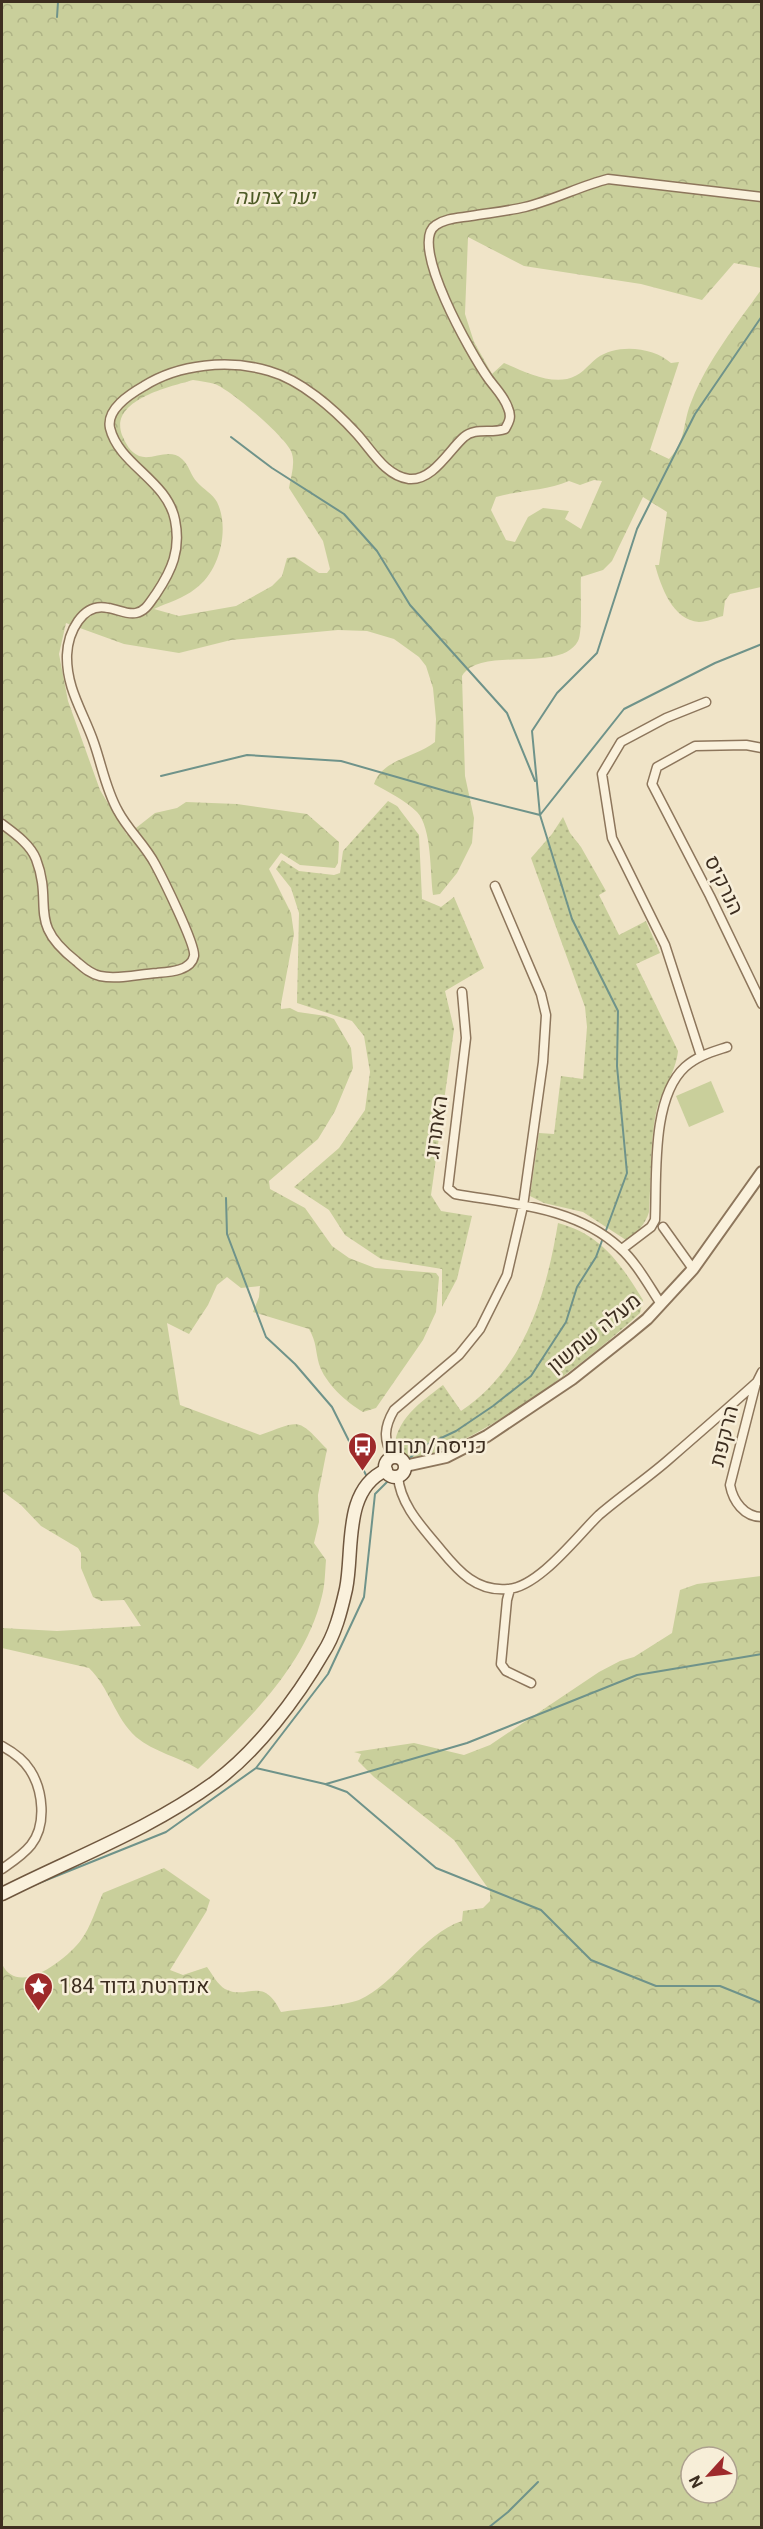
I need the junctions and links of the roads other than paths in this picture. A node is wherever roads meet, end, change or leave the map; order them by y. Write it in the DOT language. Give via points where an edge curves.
graph roads {
  1 [pos="762,197"];
  2 [pos="706,702"];
  3 [pos="762,748"];
  4 [pos="2,824"];
  5 [pos="495,886"];
  6 [pos="462,992"];
  7 [pos="762,1004"];
  8 [pos="727,1047"];
  9 [pos="700,1056"];
  10 [pos="762,1172"];
  11 [pos="523,1206"];
  12 [pos="663,1227"];
  13 [pos="622,1249"];
  14 [pos="693,1269"];
  15 [pos="661,1304"];
  16 [pos="762,1372"];
  17 [pos="757,1382"];
  18 [pos="393,1457"];
  19 [pos="386,1470"];
  20 [pos="402,1471"];
  21 [pos="762,1517"];
  22 [pos="510,1589"];
  23 [pos="531,1683"];
  24 [pos="2,1746"];
  25 [pos="2,1869"];
  26 [pos="2,1894"];
  1 -- 4 [label="street" via="608,179 527,207 449,219 435,225 429,231 428,245 444,297 487,378 509,409 510,420 505,429 494,433 476,430 465,435 451,452 417,479 404,479 390,471 321,402 293,381 269,371 204,365 146,384 120,402 109,426 122,452 164,494 173,512 177,529 175,561 147,607 138,613 96,607 80,617 67,652 68,676 107,788 167,889 194,951 191,963 169,972 110,977 88,971 51,938 44,923 37,861 25,843"];
  2 -- 9 [label="street" via="621,742 602,774 612,838 665,945"];
  3 -- 7 [label="street, הנרקיס" via="695,746 657,767 652,784"];
  5 -- 11 [label="street" via="541,994 546,1015"];
  6 -- 11 [label="street, האתרוג" via="466,1038 448,1188 455,1194"];
  8 -- 9 [label="street"];
  9 -- 13 [label="street" via="684,1068 666,1098 659,1135 656,1220"];
  10 -- 14 [label="street, מעלה שמשון"];
  11 -- 13 [label="street" via="584,1222"];
  11 -- 18 [label="street" via="507,1275 480,1329 459,1355 394,1410 387,1422 386,1445"];
  12 -- 14 [label="street"];
  13 -- 15 [label="street"];
  14 -- 15 [label="street, מעלה שמשון"];
  15 -- 20 [label="street, מעלה שמשון" via="613,1347 516,1418 463,1450"];
  16 -- 17 [label="street"];
  17 -- 21 [label="street, הרקפת" via="730,1485 732,1496 744,1511"];
  17 -- 22 [label="street" via="599,1515 548,1567"];
  18 -- 19 [label="main road"];
  18 -- 20 [label="main road" via="401,1459"];
  19 -- 20 [label="main road" via="391,1475"];
  19 -- 26 [label="main road" via="376,1474 354,1514 346,1588 331,1638 277,1721 217,1781 176,1808"];
  20 -- 22 [label="street" via="399,1489 406,1503 458,1570 478,1585"];
  22 -- 23 [label="street" via="501,1664 506,1671"];
  24 -- 25 [label="street" via="29,1769 41,1805 40,1827 32,1844"];
}
